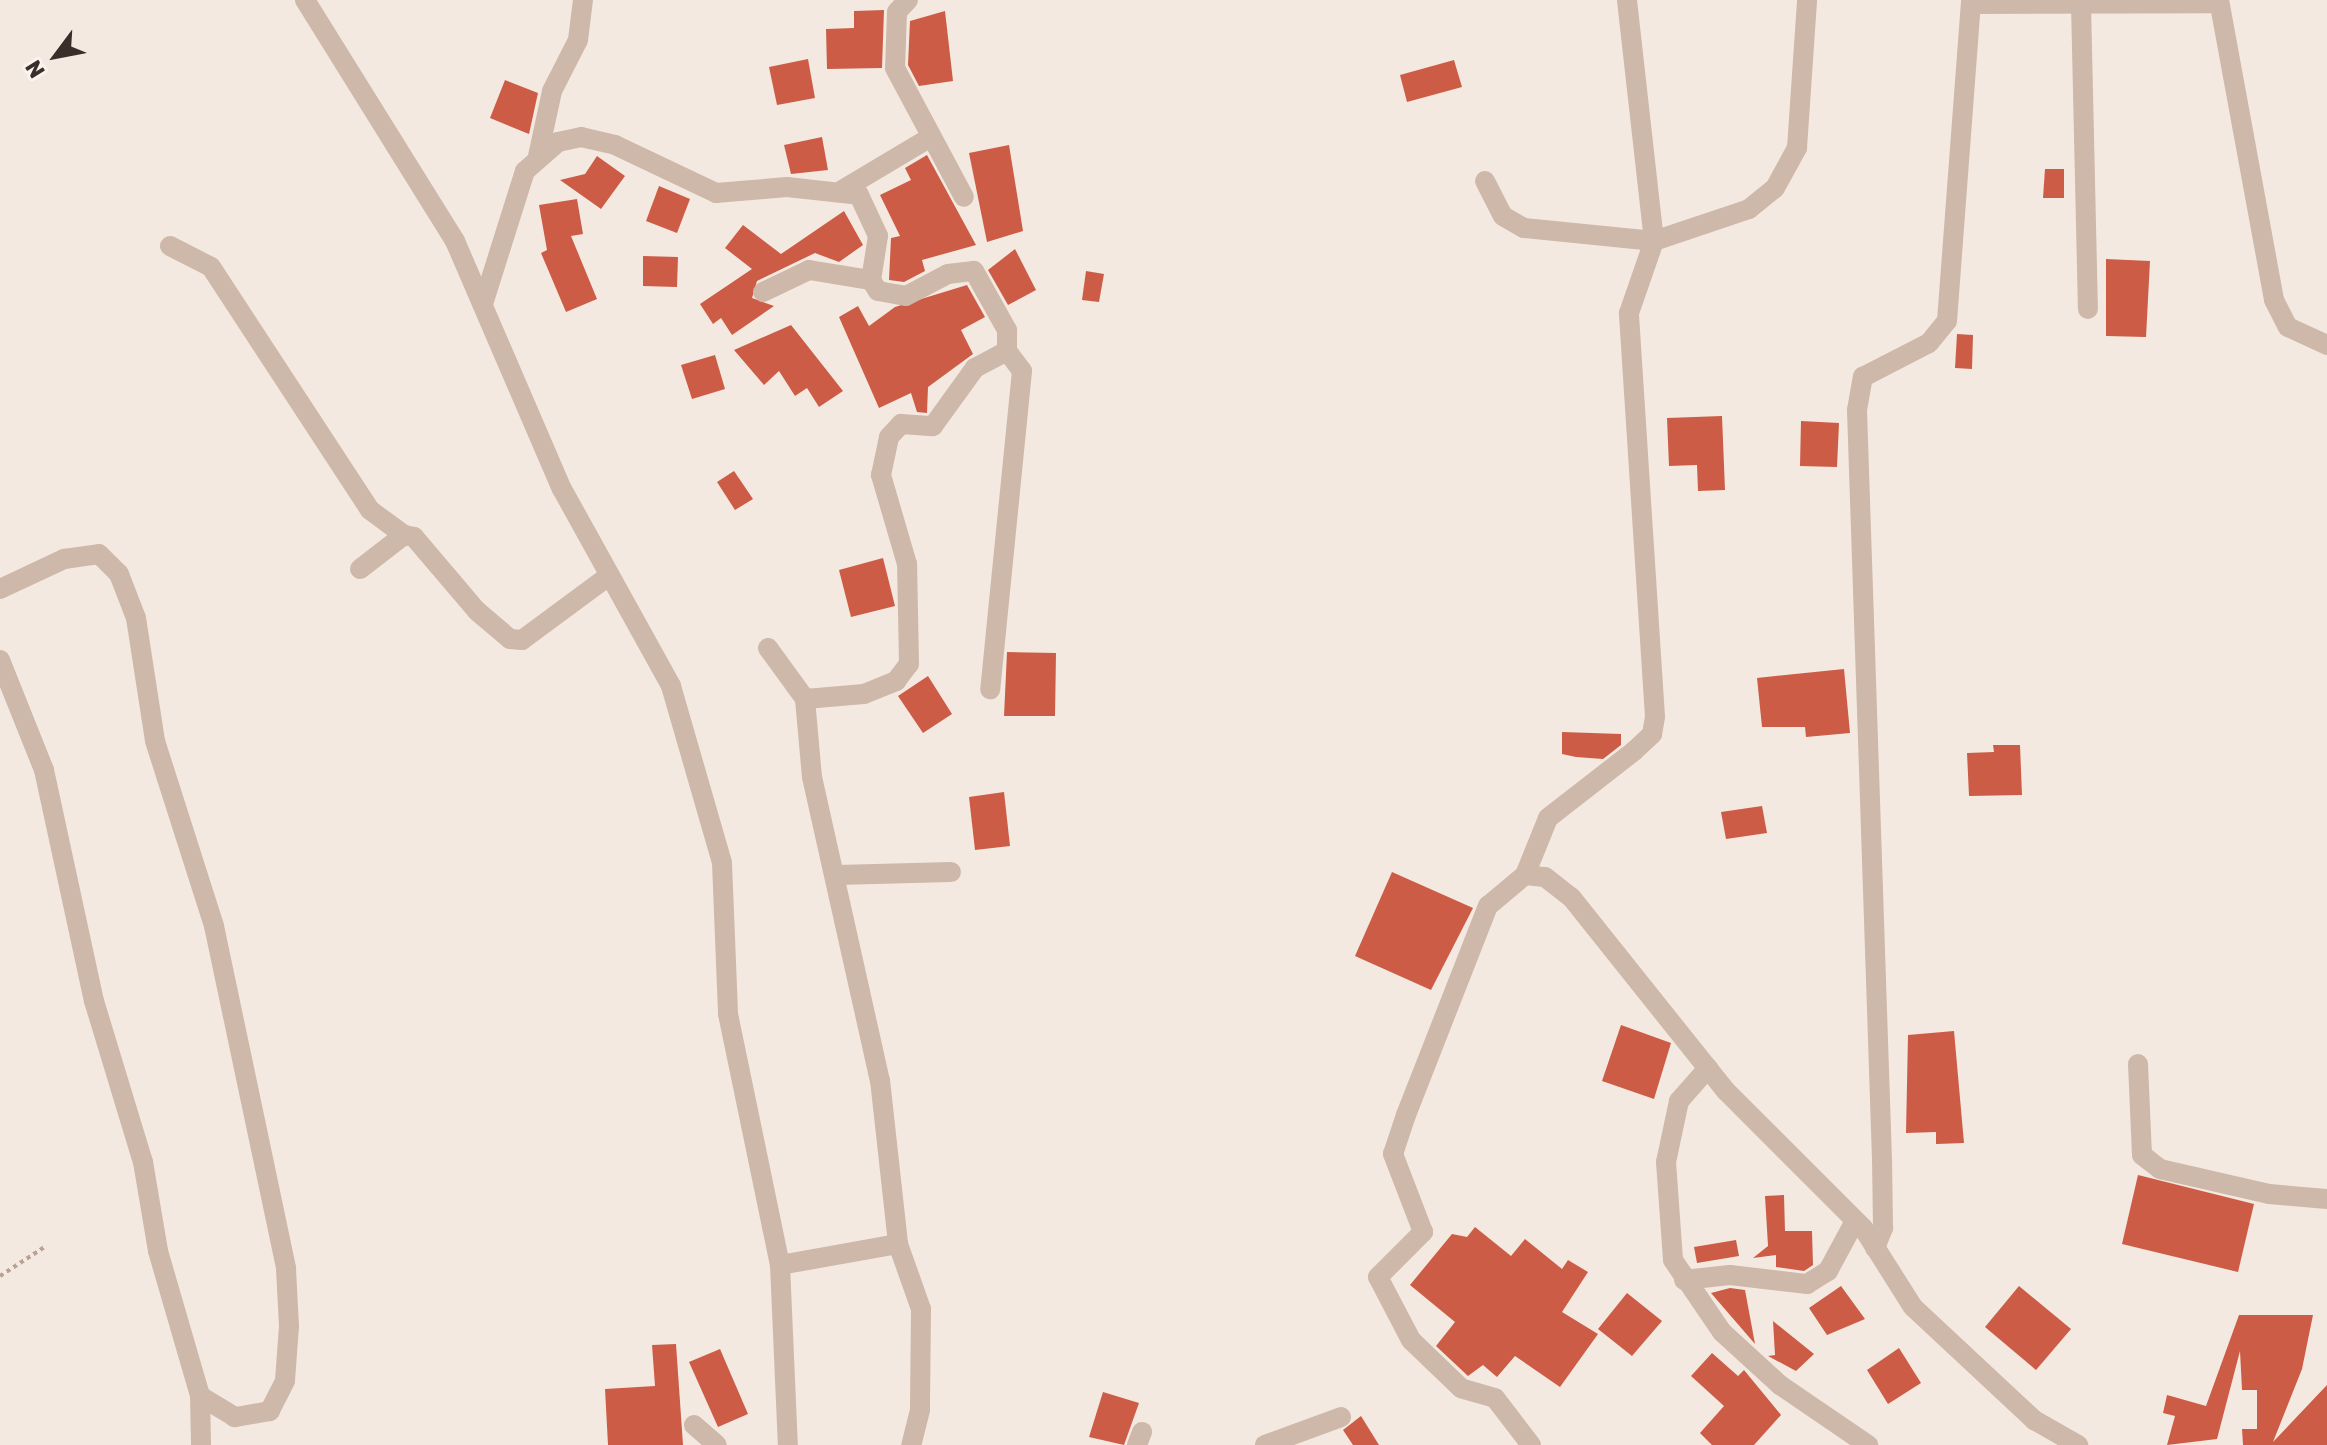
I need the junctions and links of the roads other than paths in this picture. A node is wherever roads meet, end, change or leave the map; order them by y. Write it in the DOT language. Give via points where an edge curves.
graph roads {
  1 [pos="305,0"];
  2 [pos="583,0"];
  3 [pos="908,0"];
  4 [pos="1627,0"];
  5 [pos="1807,0"];
  6 [pos="2219,1"];
  7 [pos="1971,2"];
  8 [pos="2081,4"];
  9 [pos="931,137"];
  10 [pos="538,156"];
  11 [pos="1485,181"];
  12 [pos="842,190"];
  13 [pos="964,197"];
  14 [pos="1654,241"];
  15 [pos="170,246"];
  16 [pos="871,280"];
  17 [pos="763,292"];
  18 [pos="483,304"];
  19 [pos="2088,309"];
  20 [pos="2327,345"];
  21 [pos="1007,351"];
  22 [pos="404,535"];
  23 [pos="360,569"];
  24 [pos="610,575"];
  25 [pos="0,589"];
  26 [pos="768,648"];
  27 [pos="0,660"];
  28 [pos="990,689"];
  29 [pos="805,699"];
  30 [pos="951,872"];
  31 [pos="837,875"];
  32 [pos="1525,875"];
  33 [pos="2138,1064"];
  34 [pos="1708,1068"];
  35 [pos="2327,1199"];
  36 [pos="1855,1221"];
  37 [pos="898,1244"];
  38 [pos="1875,1248"];
  39 [pos="780,1265"];
  40 [pos="1684,1280"];
  41 [pos="200,1396"];
  42 [pos="1341,1417"];
  43 [pos="694,1425"];
  44 [pos="201,1445"];
  45 [pos="717,1445"];
  46 [pos="788,1445"];
  47 [pos="911,1445"];
  48 [pos="1265,1445"];
  49 [pos="1531,1445"];
  50 [pos="1868,1445"];
  51 [pos="2078,1445"];
  1 -- 18 [label="street" via="455,241"];
  2 -- 10 [label="street" via="578,40 552,91"];
  3 -- 9 [label="street" via="897,12 891,45"];
  4 -- 14 [label="street"];
  5 -- 14 [label="street" via="1797,148 1775,188 1707,228"];
  6 -- 8 [label="street"];
  6 -- 20 [label="street" via="2274,300 2288,327"];
  7 -- 8 [label="street"];
  7 -- 38 [label="street" via="1947,321 1929,343 1863,377 1857,410 1882,1160 1883,1228"];
  8 -- 19 [label="street"];
  9 -- 12 [label="street"];
  9 -- 13 [label="street"];
  10 -- 12 [label="street" via="581,137 615,145 716,193"];
  10 -- 18 [label="street" via="525,171"];
  11 -- 14 [label="street" via="1503,216 1524,228"];
  12 -- 16 [label="street" via="871,211 878,236"];
  14 -- 32 [label="street" via="1629,313 1652,734 1548,818"];
  15 -- 22 [label="street" via="211,267 370,510"];
  16 -- 17 [label="street" via="809,270"];
  16 -- 21 [label="street" via="892,297 974,271 1007,330"];
  18 -- 24 [label="street" via="562,489"];
  21 -- 28 [label="street" via="1022,371"];
  21 -- 29 [label="street" via="975,368 933,426 901,424 889,437 881,475 907,564 909,664 896,681 864,694"];
  22 -- 23 [label="street"];
  22 -- 24 [label="street" via="426,547 477,611 510,639 542,629"];
  24 -- 39 [label="street" via="671,686 722,863 728,1014"];
  25 -- 41 [label="street" via="33,570 99,554 119,574 136,618 155,741 214,926 286,1269 289,1326 285,1381 270,1411 235,1417"];
  26 -- 29 [label="street"];
  27 -- 41 [label="street" via="44,770 94,1001 143,1162 158,1251"];
  29 -- 31 [label="street" via="812,777"];
  30 -- 31 [label="street"];
  31 -- 37 [label="street" via="880,1080"];
  32 -- 34 [label="street" via="1545,877 1571,897"];
  32 -- 49 [label="street" via="1488,906 1406,1115 1393,1154 1423,1232 1378,1277 1411,1340 1461,1388 1495,1398"];
  33 -- 35 [label="street" via="2142,1155 2160,1169 2269,1194"];
  34 -- 36 [label="street"];
  34 -- 40 [label="street" via="1679,1101 1666,1162 1666,1220"];
  36 -- 38 [label="street"];
  36 -- 40 [label="street" via="1828,1271 1807,1284 1730,1275"];
  37 -- 39 [label="street"];
  37 -- 47 [label="street" via="921,1309 920,1410"];
  38 -- 51 [label="street" via="1913,1307 1963,1357 2034,1420"];
  39 -- 46 [label="street"];
  40 -- 50 [label="street" via="1722,1332 1780,1385"];
  41 -- 44 [label="street"];
  42 -- 48 [label="street"];
  43 -- 45 [label="street"];
}
